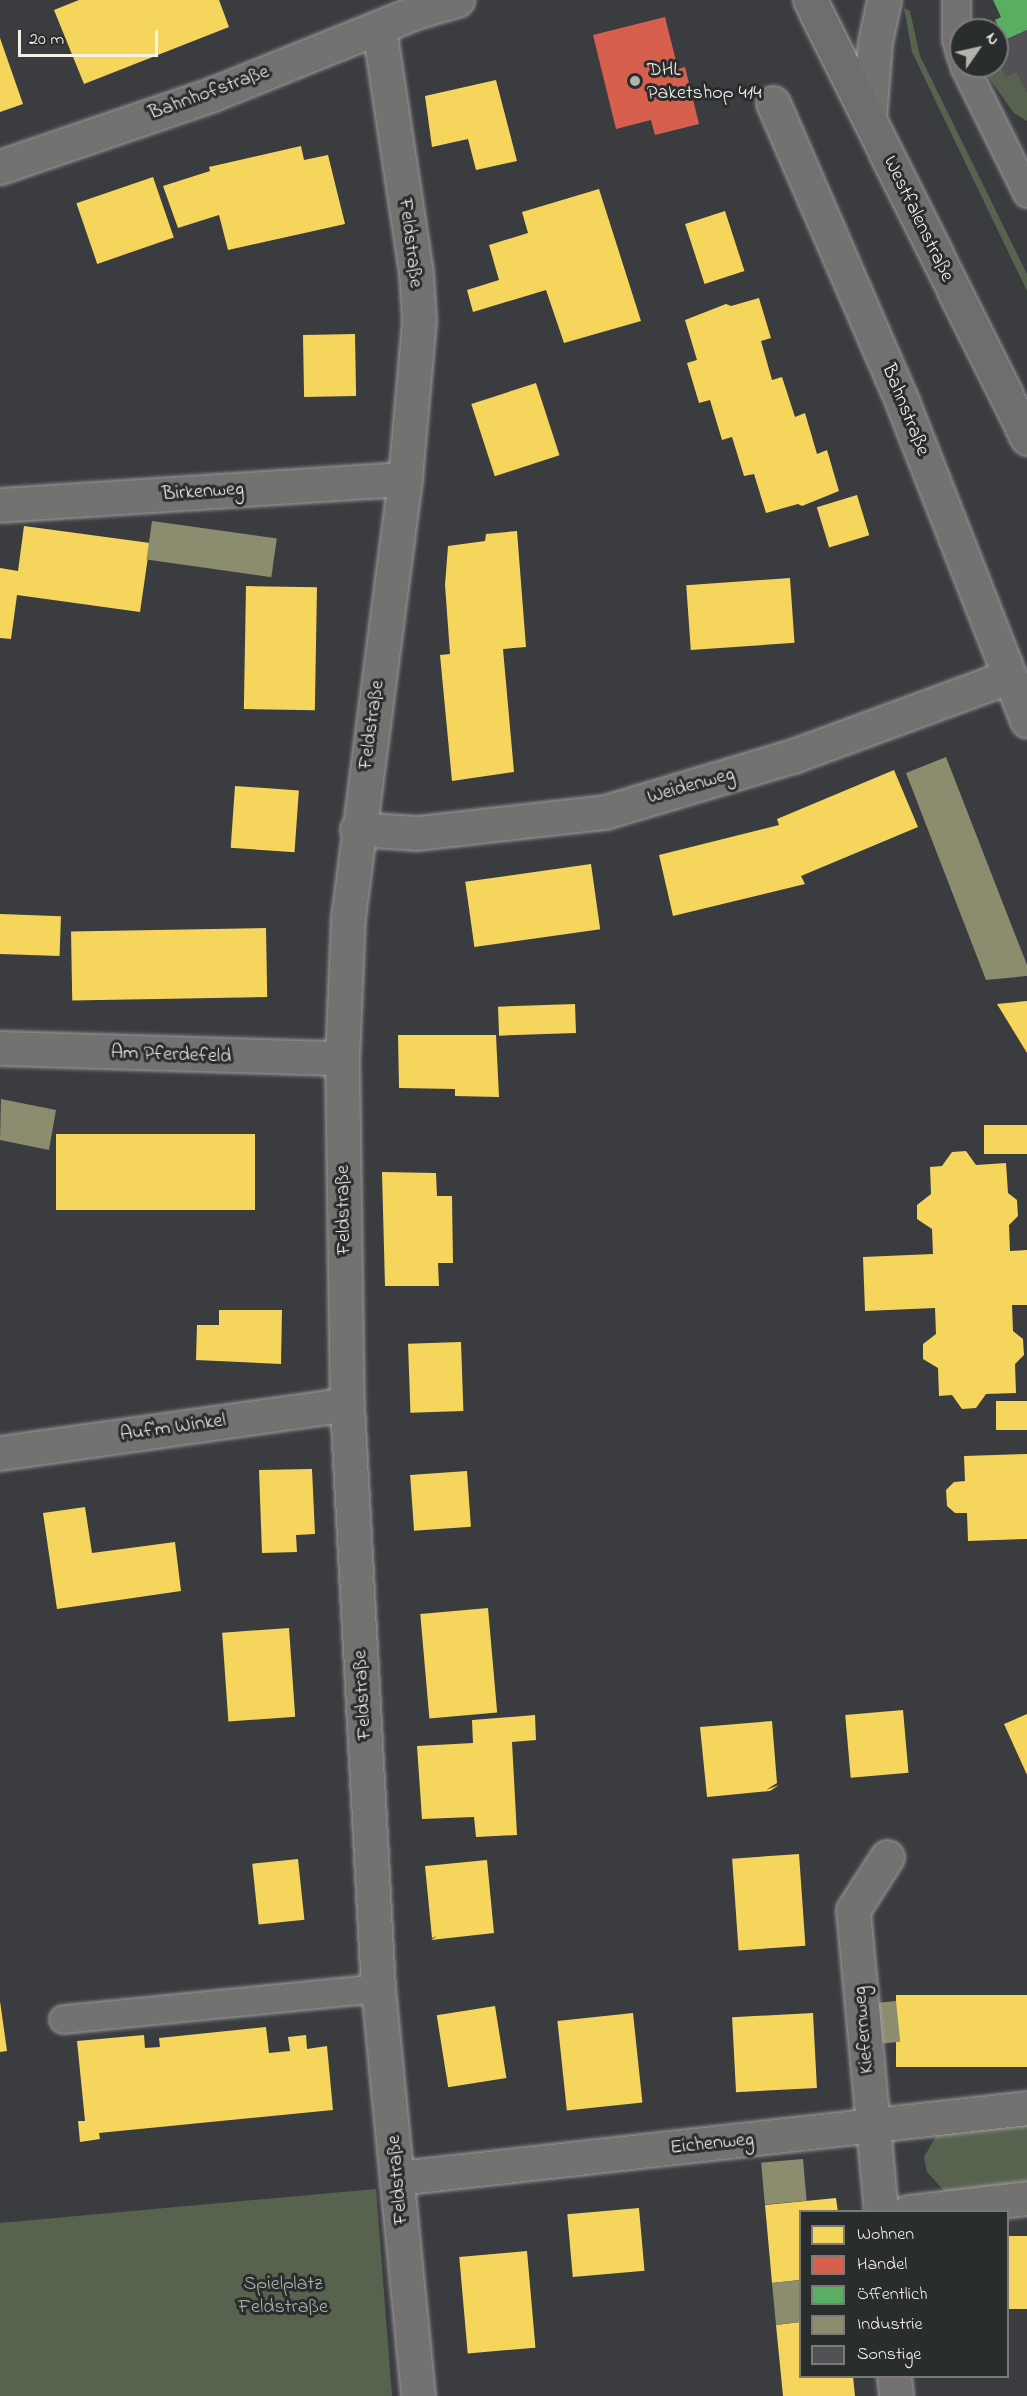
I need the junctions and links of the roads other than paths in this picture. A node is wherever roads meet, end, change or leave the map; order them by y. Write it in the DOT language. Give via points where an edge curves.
graph roads {
  1 [pos="457,0"];
  2 [pos="810,0"];
  3 [pos="884,0"];
  4 [pos="956,0"];
  5 [pos="424,6"];
  6 [pos="956,18"];
  7 [pos="378,28"];
  8 [pos="971,78"];
  9 [pos="773,103"];
  10 [pos="868,119"];
  11 [pos="1018,157"];
  12 [pos="0,167"];
  13 [pos="1027,193"];
  14 [pos="1027,438"];
  15 [pos="405,479"];
  16 [pos="0,505"];
  17 [pos="1010,676"];
  18 [pos="1027,721"];
  19 [pos="357,829"];
  20 [pos="0,1048"];
  21 [pos="342,1058"];
  22 [pos="347,1404"];
  23 [pos="0,1453"];
  24 [pos="888,1857"];
  25 [pos="378,1988"];
  26 [pos="63,2019"];
  27 [pos="1027,2108"];
  28 [pos="873,2124"];
  29 [pos="398,2178"];
  30 [pos="1027,2198"];
  31 [pos="881,2210"];
  32 [pos="917,2210"];
  33 [pos="894,2378"];
  34 [pos="418,2396"];
  35 [pos="896,2396"];
  1 -- 5 [label="street, Bahnhofstraße"];
  2 -- 10 [label="main road, Westfalenstraße"];
  3 -- 10 [label="street" via="875,42"];
  4 -- 6 [label="lane"];
  5 -- 7 [label="street, Bahnhofstraße"];
  7 -- 12 [label="street, Bahnhofstraße" via="213,94"];
  7 -- 15 [label="street, Feldstraße" via="416,272 419,321"];
  8 -- 11 [label="lane"];
  9 -- 17 [label="street, Bahnstraße" via="903,404"];
  10 -- 14 [label="main road, Westfalenstraße"];
  11 -- 13 [label="lane"];
  15 -- 16 [label="street, Birkenweg"];
  15 -- 19 [label="street, Feldstraße"];
  17 -- 18 [label="street, Bahnstraße"];
  17 -- 19 [label="street, Weidenweg" via="793,756 605,812 417,833"];
  19 -- 21 [label="street, Feldstraße" via="348,917"];
  20 -- 21 [label="street, Am Pferdefeld"];
  21 -- 22 [label="street, Feldstraße"];
  22 -- 23 [label="street, Auf'm Winkel"];
  22 -- 25 [label="street, Feldstraße"];
  24 -- 28 [label="street, Kiefernweg" via="853,1910"];
  25 -- 26 [label="lane"];
  25 -- 29 [label="street, Feldstraße"];
  27 -- 28 [label="street, Eichenweg"];
  28 -- 29 [label="street, Eichenweg"];
  28 -- 31 [label="street, Kiefernweg"];
  29 -- 34 [label="street, Feldstraße"];
  30 -- 32 [label="street"];
  33 -- 35 [label="street"];
}
